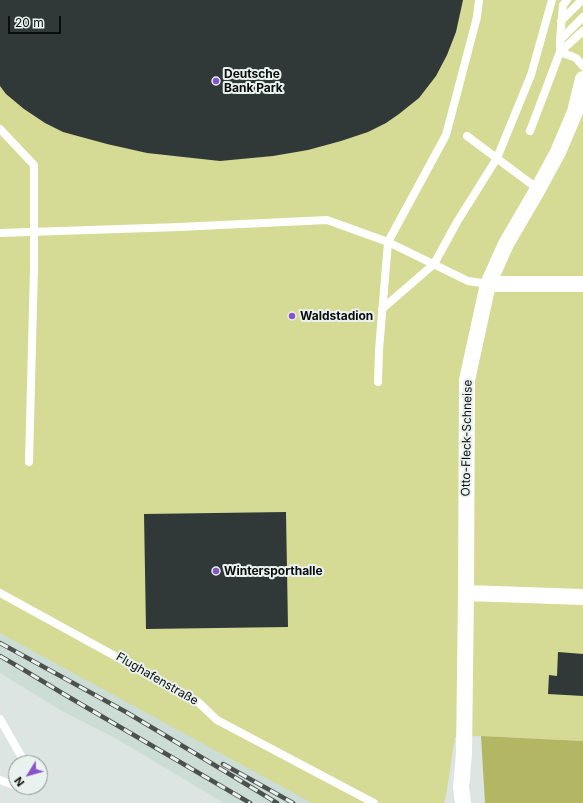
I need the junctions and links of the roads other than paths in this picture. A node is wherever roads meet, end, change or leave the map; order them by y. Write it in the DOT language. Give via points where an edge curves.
graph roads {
  1 [pos="479,0"];
  2 [pos="552,0"];
  3 [pos="568,0"];
  4 [pos="582,0"];
  5 [pos="583,17"];
  6 [pos="561,21"];
  7 [pos="583,31"];
  8 [pos="560,40"];
  9 [pos="560,52"];
  10 [pos="583,66"];
  11 [pos="583,78"];
  12 [pos="0,129"];
  13 [pos="530,131"];
  14 [pos="467,136"];
  15 [pos="497,158"];
  16 [pos="538,189"];
  17 [pos="33,232"];
  18 [pos="0,233"];
  19 [pos="388,242"];
  20 [pos="434,264"];
  21 [pos="488,284"];
  22 [pos="583,284"];
  23 [pos="382,309"];
  24 [pos="378,382"];
  25 [pos="29,462"];
  26 [pos="0,593"];
  27 [pos="466,593"];
  28 [pos="583,598"];
  29 [pos="0,719"];
  30 [pos="20,755"];
  31 [pos="374,803"];
  32 [pos="463,803"];
  1 -- 19 [label="lane" via="477,17 446,135"];
  2 -- 15 [label="lane" via="531,75"];
  3 -- 6 [label="lane" via="563,5"];
  4 -- 6 [label="lane"];
  5 -- 8 [label="lane"];
  6 -- 8 [label="lane"];
  7 -- 9 [label="lane"];
  8 -- 9 [label="lane"];
  9 -- 10 [label="lane" via="576,58"];
  9 -- 13 [label="lane"];
  11 -- 16 [label="street, Otto-Fleck-Schneise" via="575,112 558,152"];
  12 -- 17 [label="lane" via="34,165"];
  14 -- 15 [label="lane"];
  15 -- 16 [label="lane"];
  15 -- 20 [label="lane"];
  16 -- 21 [label="street, Otto-Fleck-Schneise" via="506,244"];
  17 -- 18 [label="lane"];
  17 -- 19 [label="lane" via="327,220"];
  17 -- 25 [label="lane"];
  19 -- 20 [label="lane"];
  19 -- 23 [label="lane"];
  20 -- 21 [label="lane" via="468,281"];
  20 -- 23 [label="lane"];
  21 -- 22 [label="street"];
  21 -- 27 [label="street, Otto-Fleck-Schneise" via="467,380"];
  23 -- 24 [label="lane"];
  26 -- 31 [label="lane, Flughafenstraße" via="198,702 217,720"];
  27 -- 28 [label="street"];
  27 -- 32 [label="street, Otto-Fleck-Schneise" via="464,754 461,787"];
  29 -- 30 [label="lane"];
}
